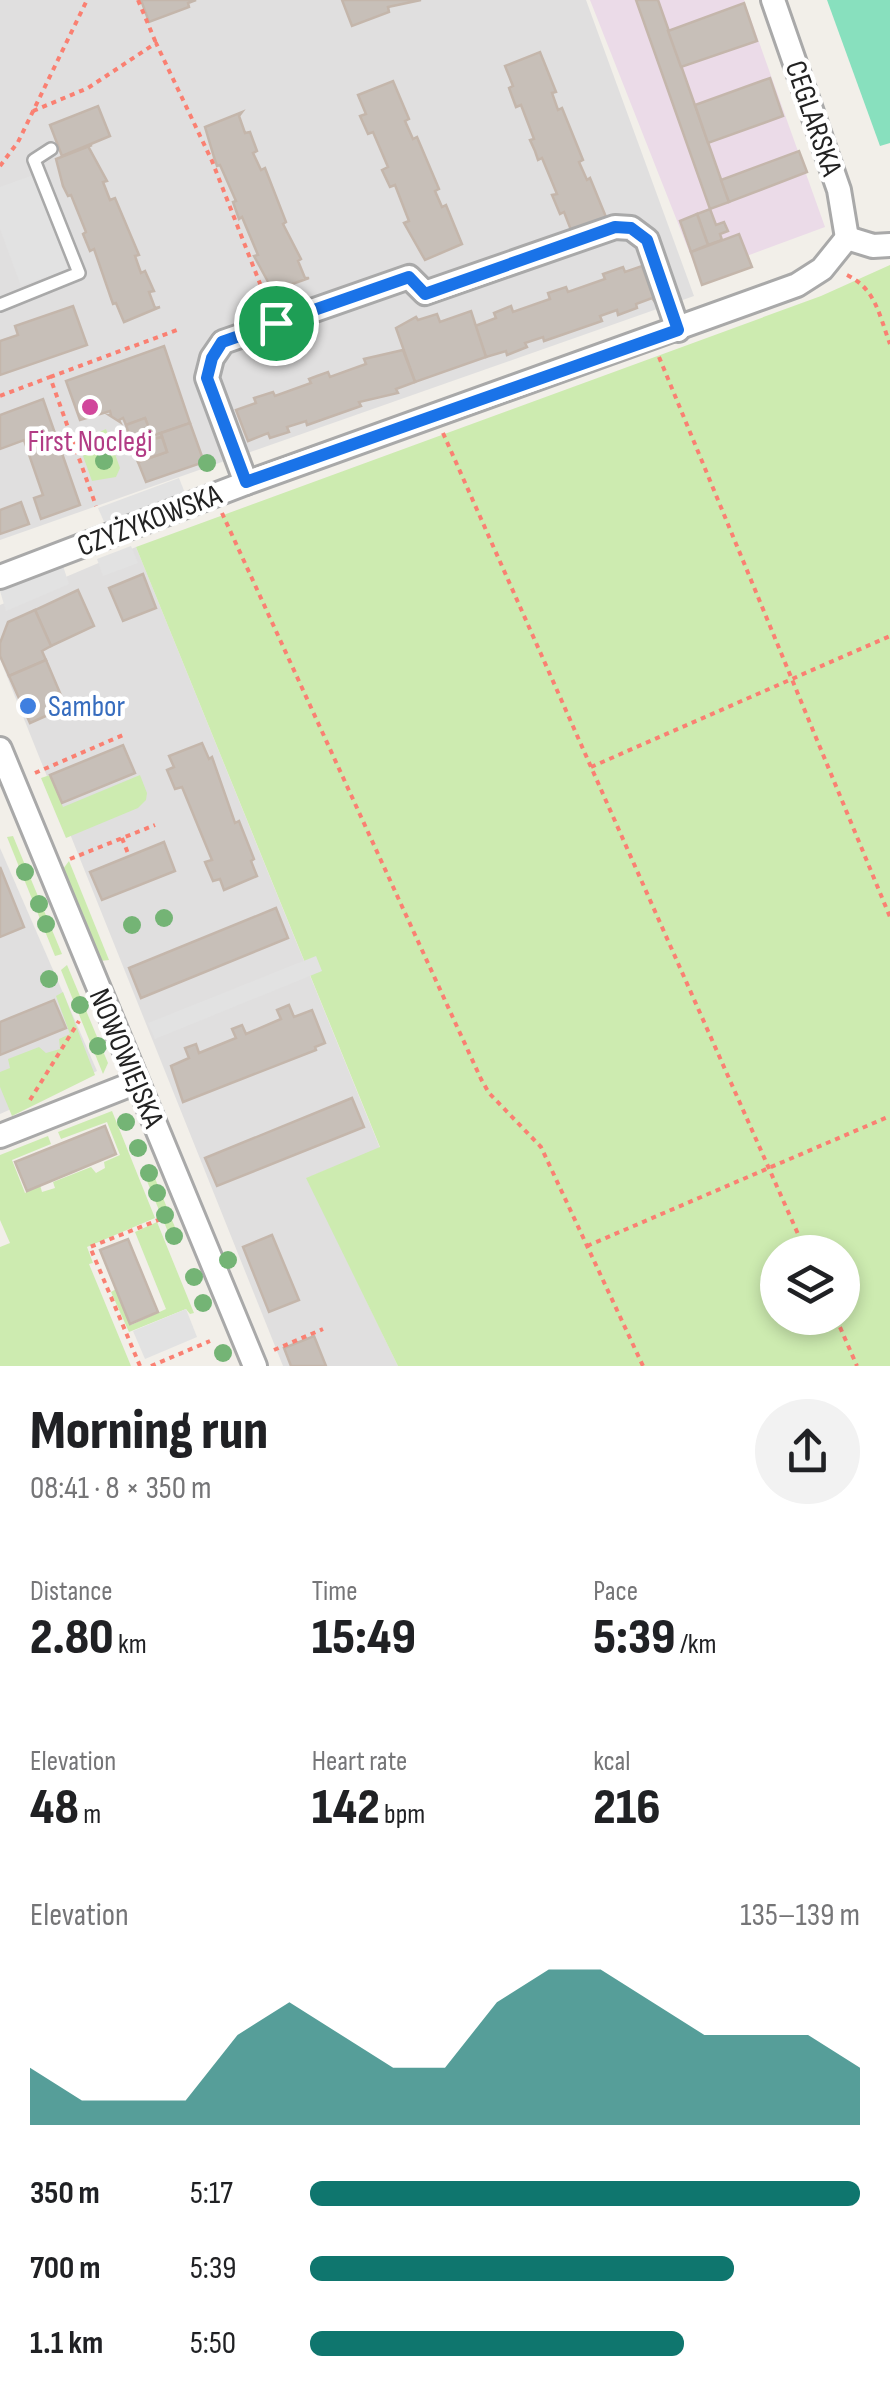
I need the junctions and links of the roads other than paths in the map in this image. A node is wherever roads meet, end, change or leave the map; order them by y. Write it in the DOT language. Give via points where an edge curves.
graph roads {
  1 [pos="773,0"];
  2 [pos="51,149"];
  3 [pos="847,238"];
  4 [pos="890,245"];
  5 [pos="0,305"];
  6 [pos="678,330"];
  7 [pos="246,482"];
  8 [pos="0,578"];
  9 [pos="0,750"];
  10 [pos="137,1082"];
  11 [pos="0,1136"];
  12 [pos="255,1366"];
  1 -- 3 [label="street, CEGLARSKA" via="840,190"];
  2 -- 5 [label="lane" via="34,160 79,274"];
  3 -- 4 [label="street"];
  3 -- 6 [label="street, CZYŻYKOWSKA" via="822,270 796,285"];
  6 -- 7 [label="street, CZYŻYKOWSKA"];
  6 -- 7 [label="street" via="647,240 631,228 615,227 425,294 409,277 276,323 222,342 207,378"];
  7 -- 8 [label="street, CZYŻYKOWSKA"];
  9 -- 10 [label="street, NOWOWIEJSKA"];
  10 -- 11 [label="street"];
  10 -- 12 [label="street, NOWOWIEJSKA"];
}
